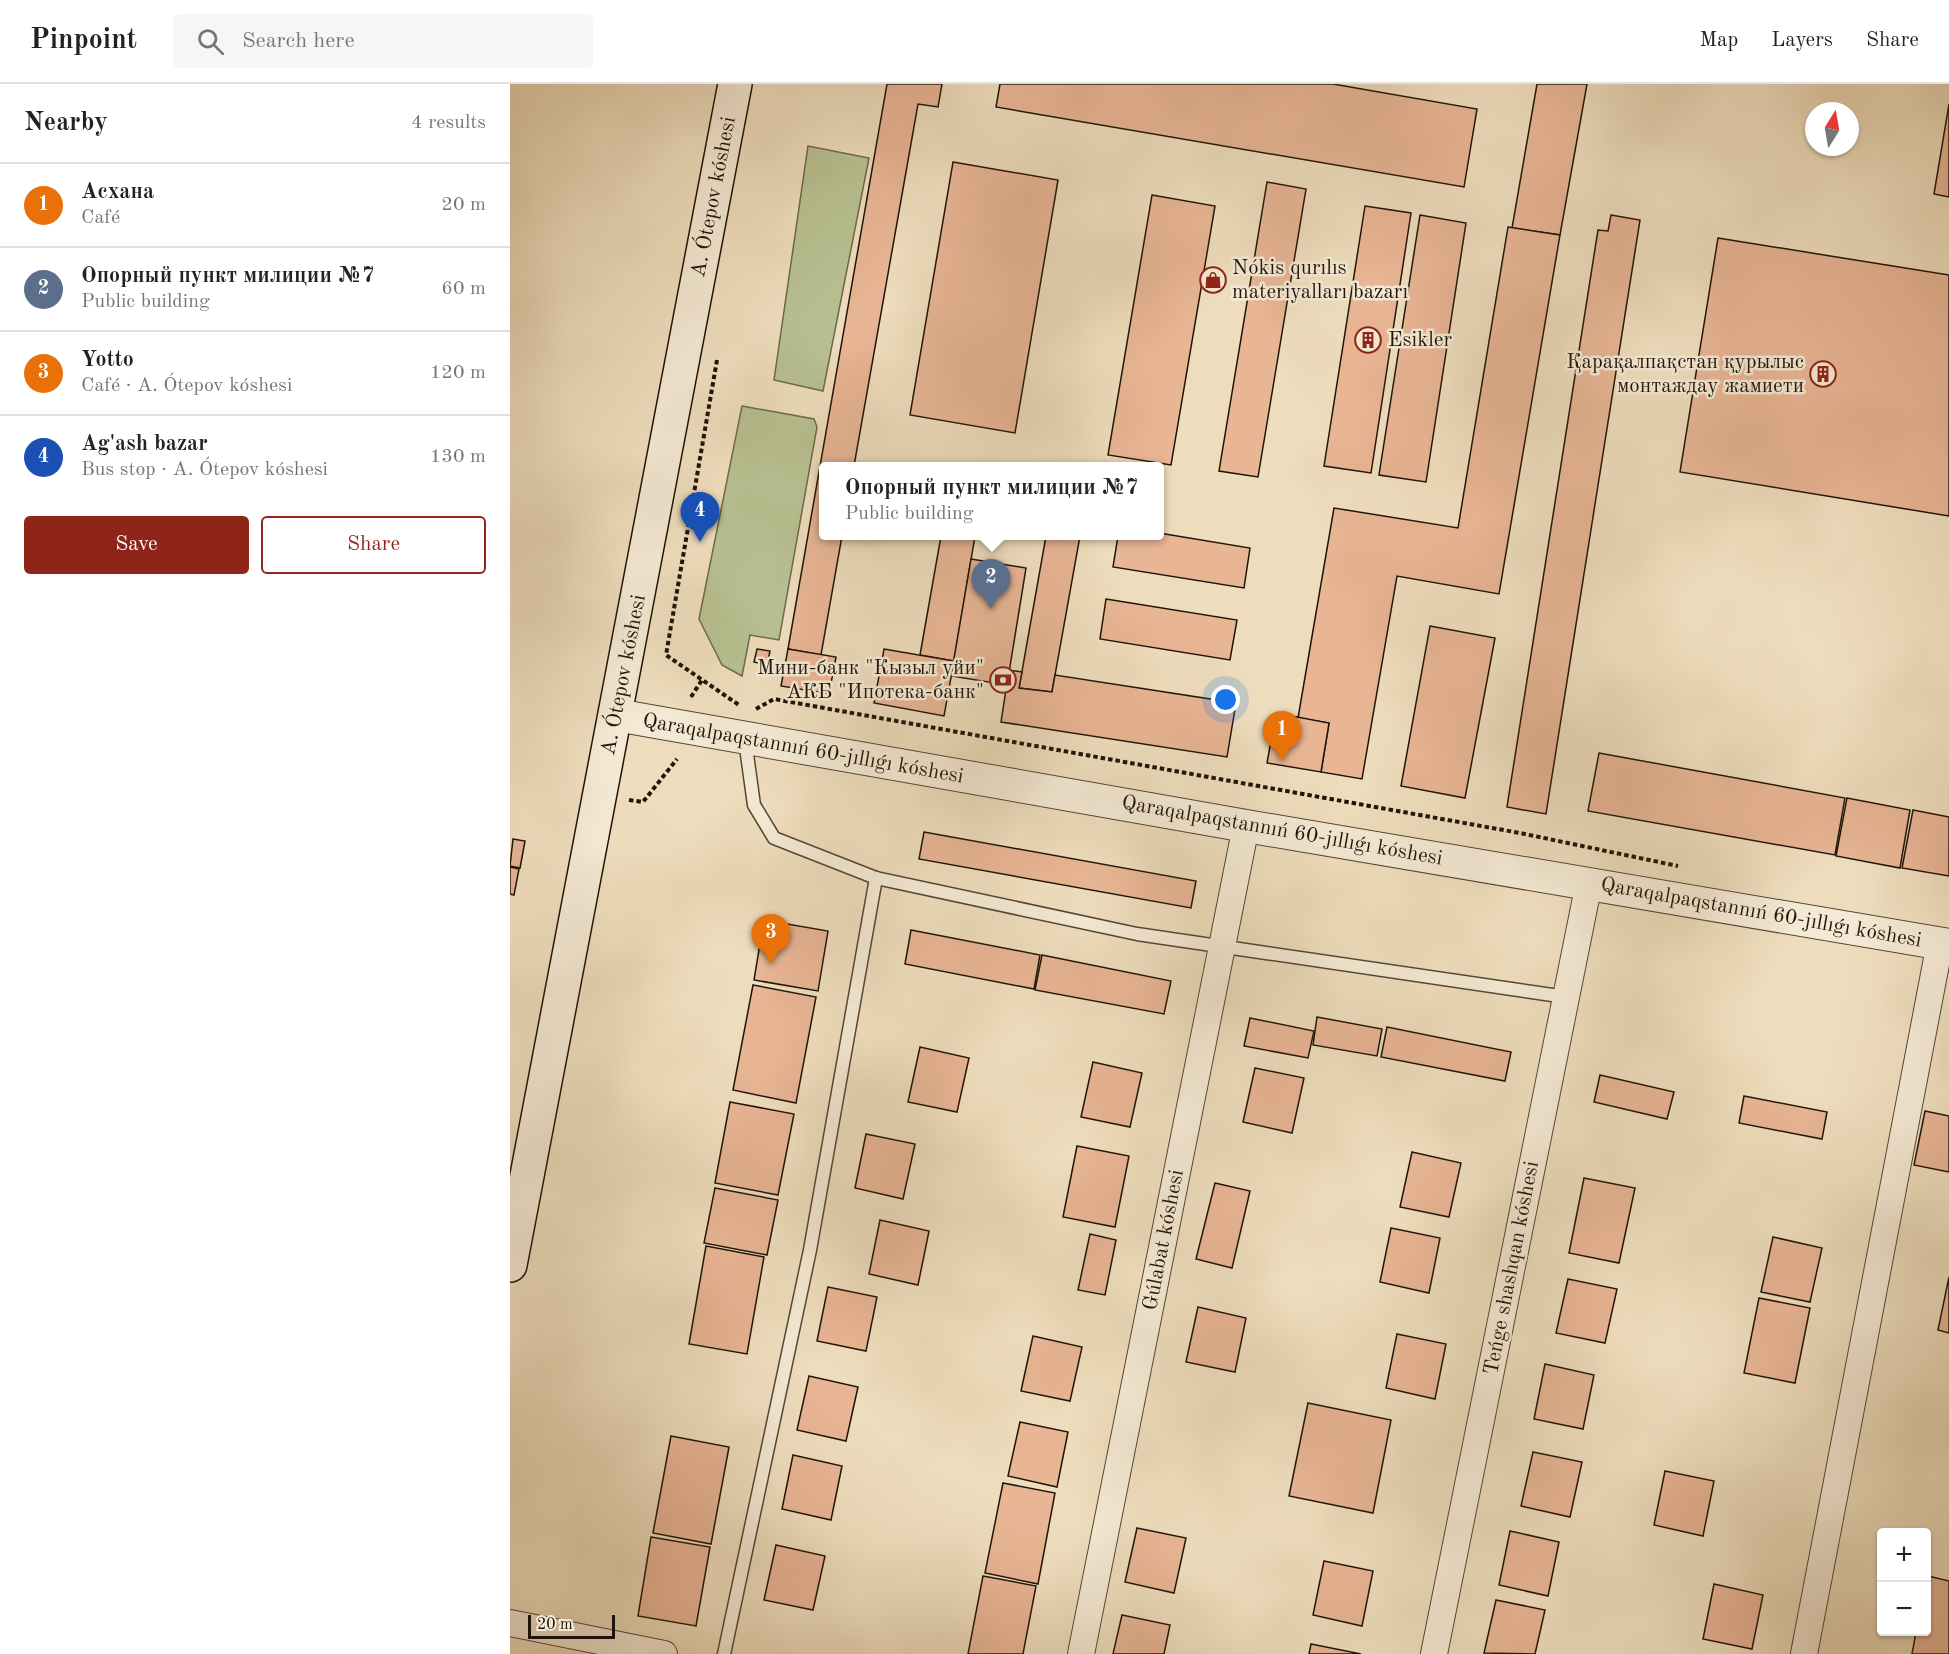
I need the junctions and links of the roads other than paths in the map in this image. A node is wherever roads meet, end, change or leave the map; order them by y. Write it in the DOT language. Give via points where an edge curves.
graph roads {
  1 [pos="735,84"];
  2 [pos="616,715"];
  3 [pos="748,725"];
  4 [pos="1246,826"];
  5 [pos="876,878"];
  6 [pos="1589,883"];
  7 [pos="1945,944"];
  8 [pos="1222,947"];
  9 [pos="1566,998"];
  10 [pos="510,1265"];
  11 [pos="510,1623"];
  12 [pos="664,1654"];
  13 [pos="724,1654"];
  14 [pos="1081,1654"];
  15 [pos="1434,1654"];
  16 [pos="1804,1654"];
  1 -- 2 [label="main road, A. Ótepov kóshesi"];
  2 -- 3 [label="street, Qaraqalpaqstannıń 60-jıllıǵı kóshesi"];
  2 -- 10 [label="main road, A. Ótepov kóshesi"];
  3 -- 4 [label="street, Qaraqalpaqstannıń 60-jıllıǵı kóshesi"];
  3 -- 5 [label="lane" via="754,805 774,838"];
  4 -- 6 [label="street, Qaraqalpaqstannıń 60-jıllıǵı kóshesi"];
  4 -- 8 [label="street, Gúlabat kóshesi"];
  5 -- 8 [label="lane" via="1126,932"];
  5 -- 13 [label="lane" via="810,1250"];
  6 -- 7 [label="street, Qaraqalpaqstannıń 60-jıllıǵı kóshesi"];
  6 -- 9 [label="street, Teńge shashqan kóshesi"];
  7 -- 16 [label="street"];
  8 -- 9 [label="lane"];
  8 -- 14 [label="street, Gúlabat kóshesi"];
  9 -- 15 [label="street, Teńge shashqan kóshesi"];
  11 -- 12 [label="street"];
}
